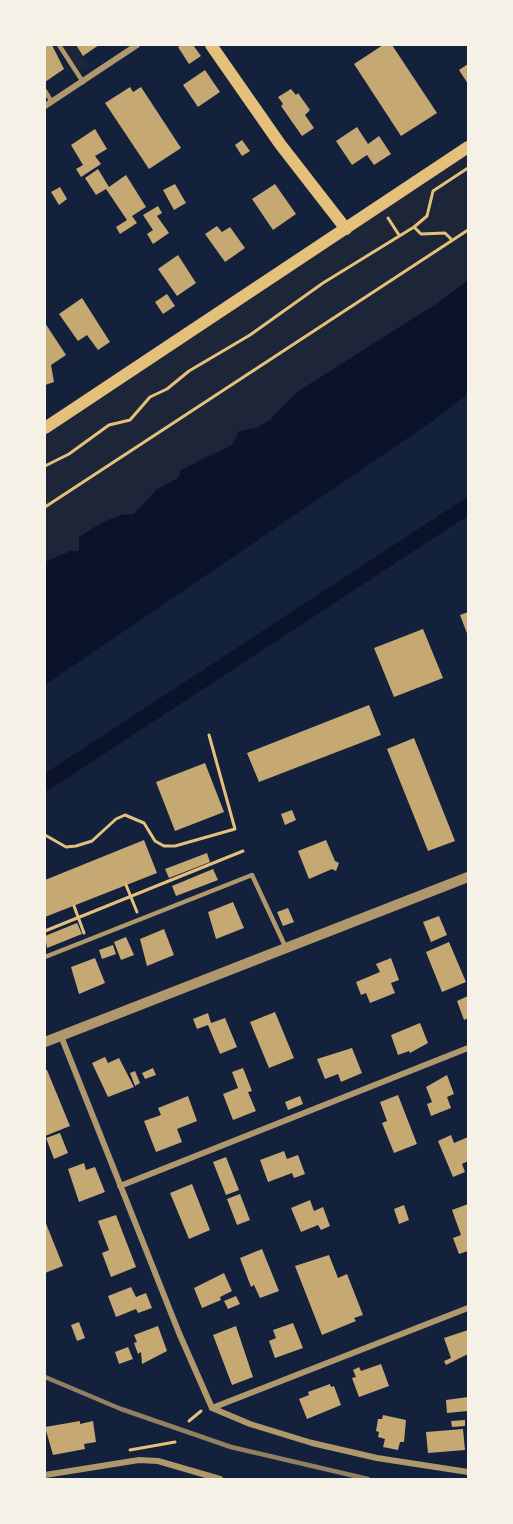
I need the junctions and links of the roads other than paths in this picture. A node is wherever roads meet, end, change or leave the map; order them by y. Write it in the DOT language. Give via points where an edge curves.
graph roads {
  1 [pos="59,45"];
  2 [pos="137,45"];
  3 [pos="211,45"];
  4 [pos="83,82"];
  5 [pos="45,91"];
  6 [pos="52,102"];
  7 [pos="45,106"];
  8 [pos="468,147"];
  9 [pos="346,229"];
  10 [pos="45,428"];
  11 [pos="468,877"];
  12 [pos="286,948"];
  13 [pos="45,957"];
  14 [pos="61,1036"];
  15 [pos="46,1038"];
  16 [pos="468,1048"];
  17 [pos="120,1186"];
  18 [pos="468,1308"];
  19 [pos="212,1408"];
  20 [pos="468,1472"];
  21 [pos="45,1475"];
  22 [pos="220,1479"];
  1 -- 4 [label="lane"];
  2 -- 4 [label="street"];
  3 -- 9 [label="main road"];
  4 -- 6 [label="street"];
  5 -- 6 [label="lane"];
  6 -- 7 [label="street"];
  8 -- 9 [label="main road"];
  9 -- 10 [label="main road"];
  11 -- 12 [label="street"];
  12 -- 13 [label="lane" via="252,875"];
  12 -- 14 [label="street"];
  14 -- 15 [label="street"];
  14 -- 17 [label="street"];
  16 -- 17 [label="street"];
  17 -- 19 [label="street"];
  18 -- 19 [label="street"];
  19 -- 20 [label="street" via="312,1443"];
  21 -- 22 [label="street" via="139,1460 158,1461"];
}
